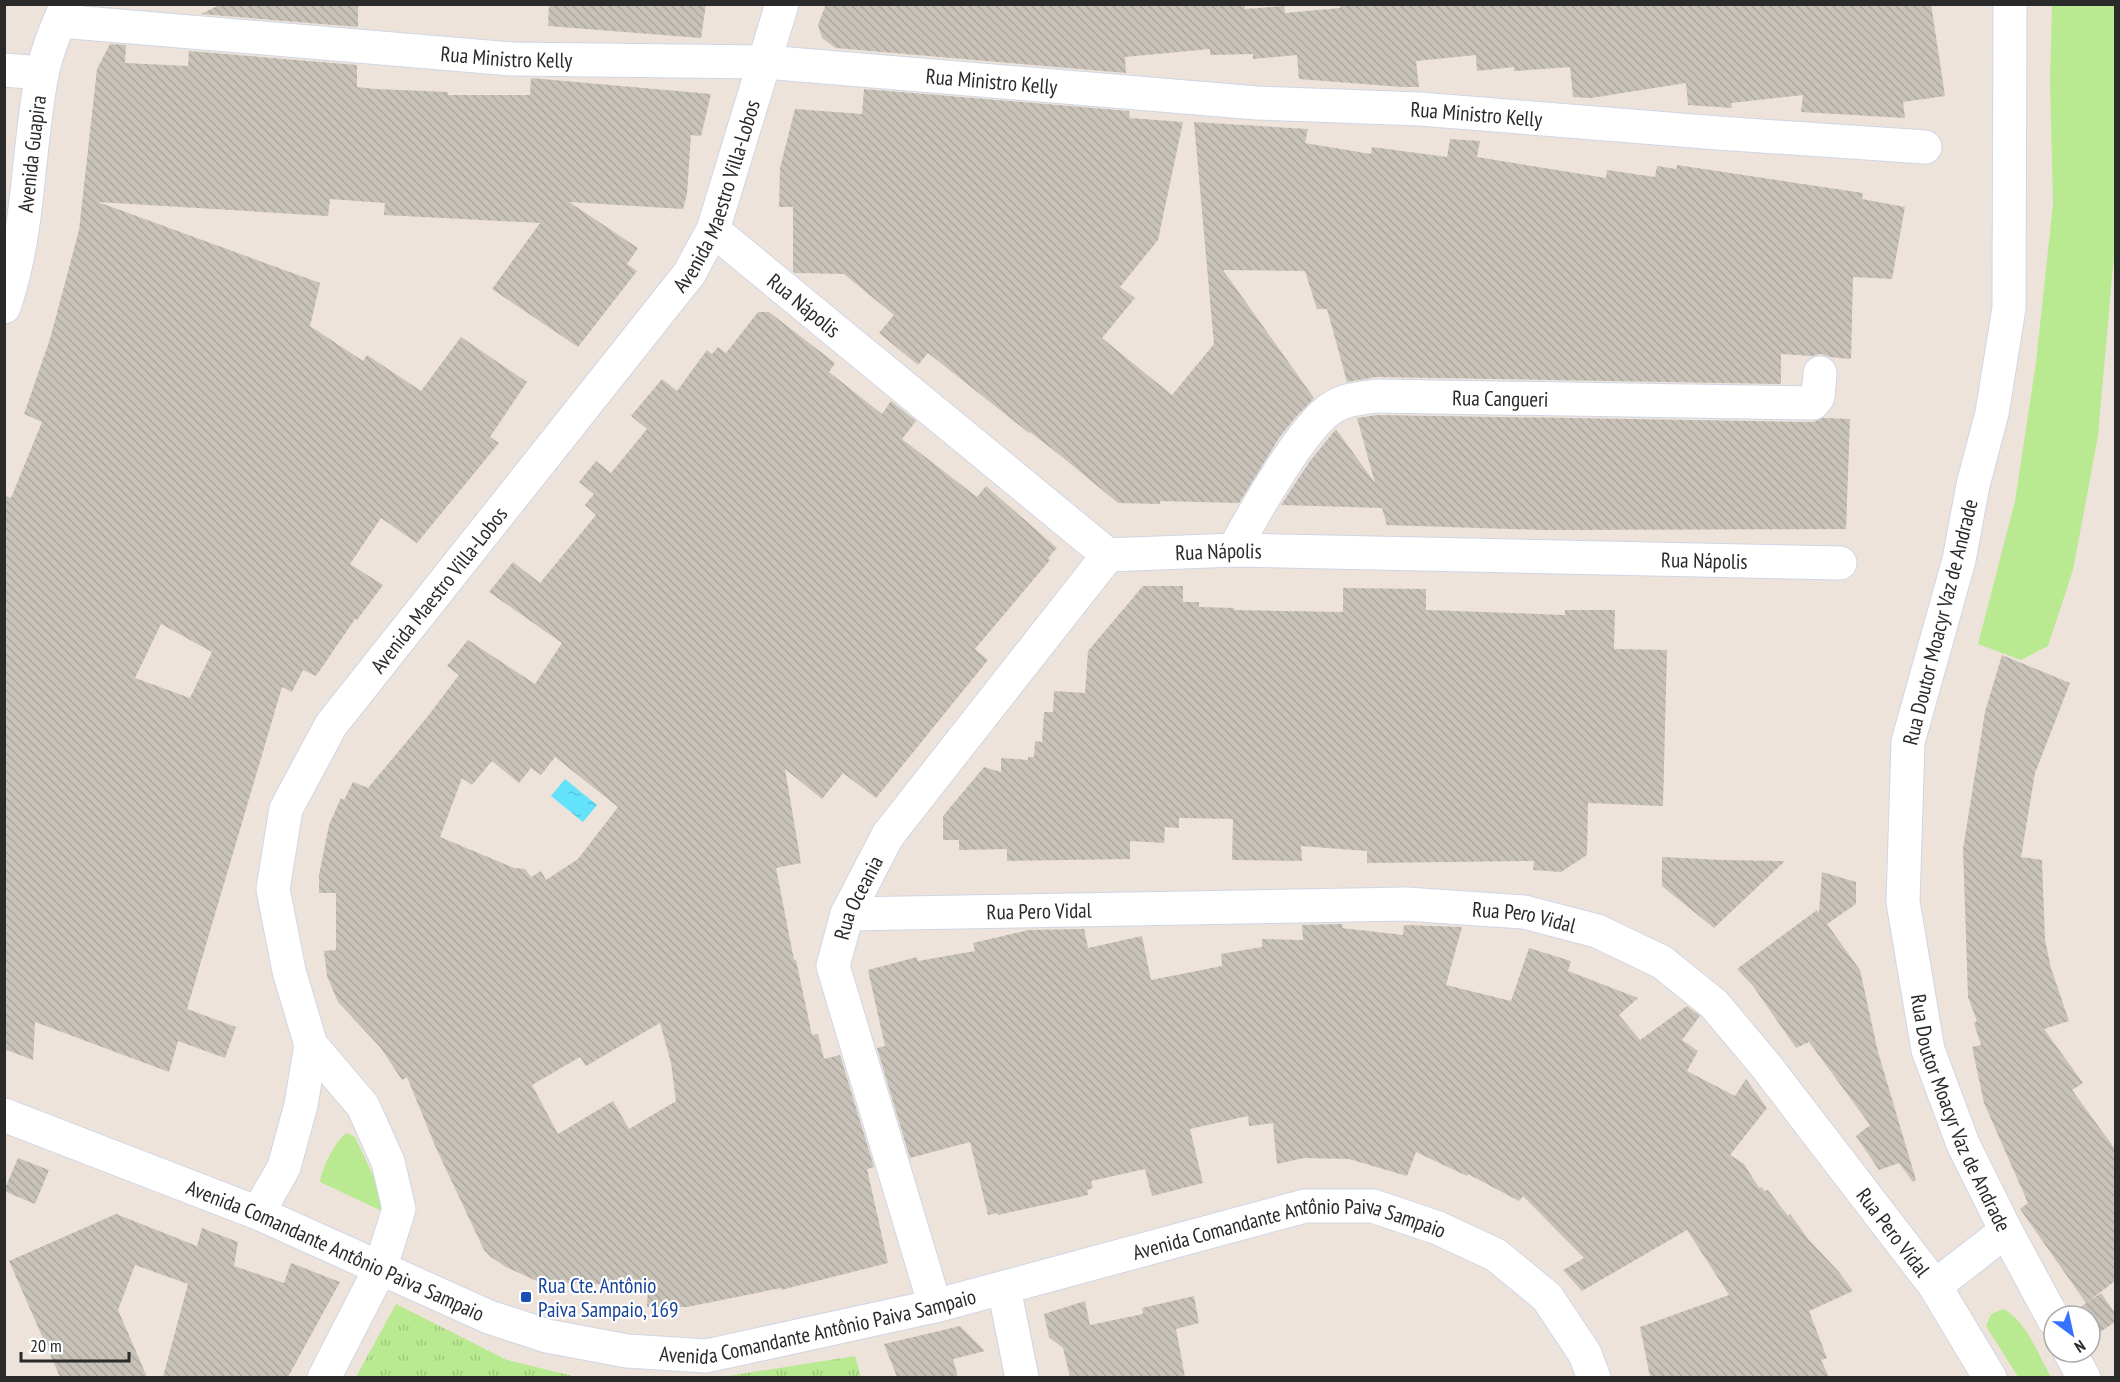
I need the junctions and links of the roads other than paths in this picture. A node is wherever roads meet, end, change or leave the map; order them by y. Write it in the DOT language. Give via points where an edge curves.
graph roads {
  1 [pos="782,4"];
  2 [pos="2010,4"];
  3 [pos="63,13"];
  4 [pos="765,62"];
  5 [pos="4,70"];
  6 [pos="42,73"];
  7 [pos="1925,147"];
  8 [pos="714,230"];
  9 [pos="4,307"];
  10 [pos="1820,373"];
  11 [pos="1234,550"];
  12 [pos="1108,555"];
  13 [pos="1840,563"];
  14 [pos="847,914"];
  15 [pos="311,1045"];
  16 [pos="4,1115"];
  17 [pos="258,1213"];
  18 [pos="2006,1231"];
  19 [pos="380,1269"];
  20 [pos="1935,1286"];
  21 [pos="1004,1288"];
  22 [pos="2045,1304"];
  23 [pos="935,1306"];
  24 [pos="324,1377"];
  25 [pos="1022,1377"];
  26 [pos="1594,1377"];
  27 [pos="1990,1377"];
  1 -- 4 [label="street, Avenida Maestro Villa-Lobos"];
  2 -- 18 [label="street, Rua Doutor Moacyr Vaz de Andrade" via="2009,308 1992,413 1959,560 1908,742 1903,902 1928,1050 1963,1144"];
  3 -- 4 [label="street, Rua Ministro Kelly" via="512,59"];
  3 -- 6 [label="street, Avenida Guapira"];
  4 -- 7 [label="street, Rua Ministro Kelly" via="1257,103 1420,109"];
  4 -- 8 [label="street, Avenida Maestro Villa-Lobos"];
  5 -- 6 [label="street"];
  6 -- 9 [label="street, Avenida Guapira" via="22,228"];
  8 -- 12 [label="street, Rua Nápolis"];
  8 -- 15 [label="street, Avenida Maestro Villa-Lobos" via="689,274 331,725 286,808 273,889 289,971"];
  10 -- 11 [label="street, Rua Cangueri" via="1818,397 1813,403 1376,396 1336,405 1304,437"];
  11 -- 12 [label="street, Rua Nápolis"];
  11 -- 13 [label="street, Rua Nápolis"];
  12 -- 14 [label="street, Rua Oceania" via="888,835"];
  14 -- 20 [label="street, Rua Pero Vidal" via="1406,904 1524,912 1597,931 1662,962 1713,1004 1766,1066"];
  14 -- 23 [label="street, Rua Oceania" via="833,966"];
  15 -- 17 [label="street, Avenida Maestro Villa-Lobos" via="284,1167"];
  15 -- 19 [label="street" via="363,1106 388,1162 399,1209"];
  16 -- 17 [label="street, Avenida Comandante Antônio Paiva Sampaio"];
  17 -- 19 [label="street, Avenida Comandante Antônio Paiva Sampaio"];
  18 -- 20 [label="street"];
  18 -- 22 [label="street, Rua Doutor Moacyr Vaz de Andrade"];
  19 -- 23 [label="street, Avenida Comandante Antônio Paiva Sampaio" via="489,1317 547,1336 627,1351 706,1356"];
  19 -- 24 [label="street"];
  20 -- 27 [label="street, Rua Pero Vidal"];
  21 -- 23 [label="street, Avenida Comandante Antônio Paiva Sampaio"];
  21 -- 25 [label="street"];
  21 -- 26 [label="street, Avenida Comandante Antônio Paiva Sampaio" via="1305,1206 1373,1206 1438,1228 1496,1255 1547,1297 1585,1354"];
}
